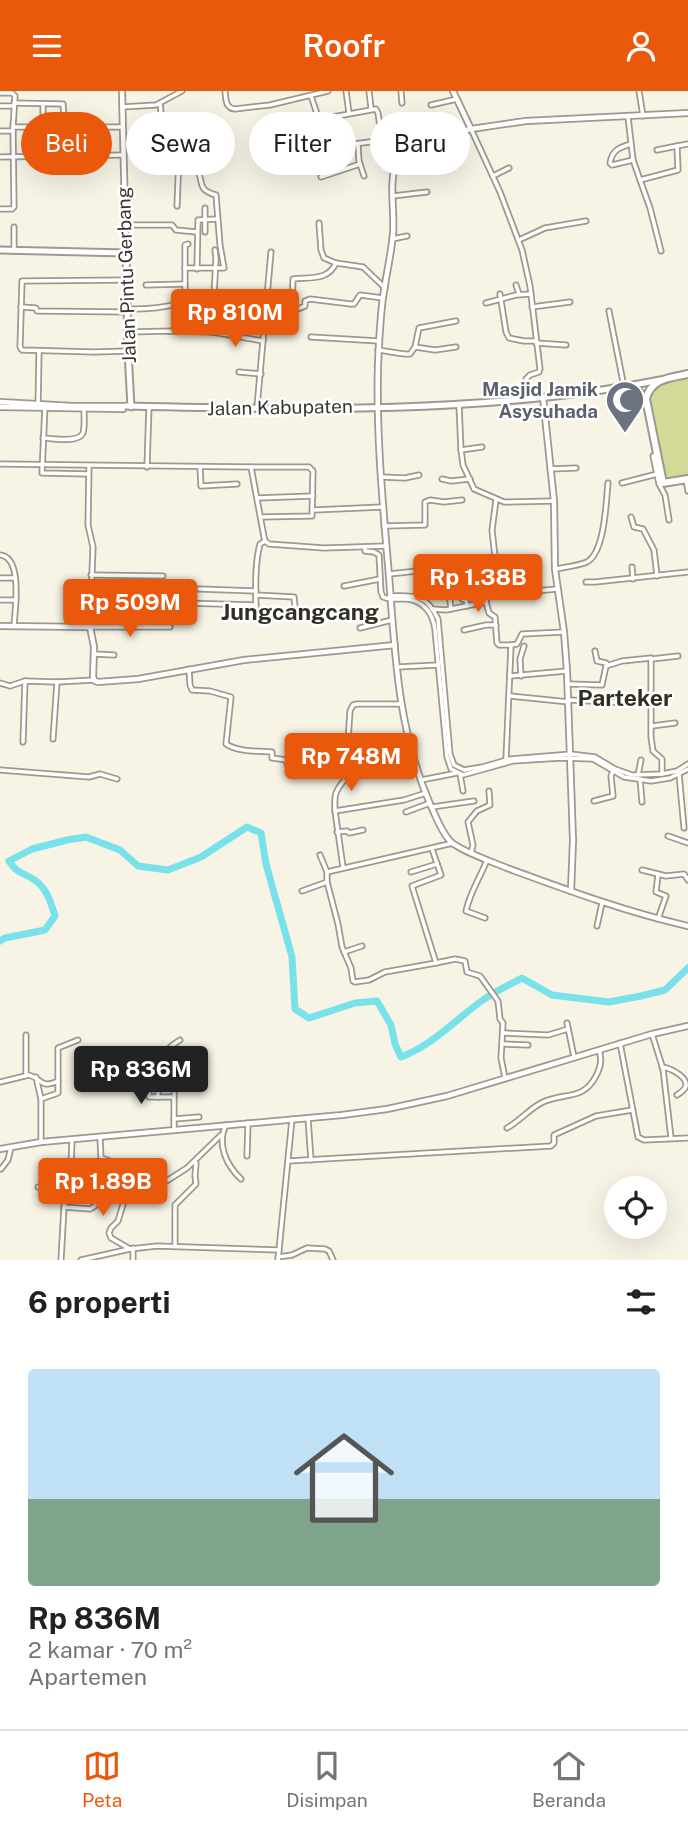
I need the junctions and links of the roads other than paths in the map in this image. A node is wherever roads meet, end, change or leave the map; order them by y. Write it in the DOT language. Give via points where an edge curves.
graph roads {
  1 [pos="122,91"];
  2 [pos="182,91"];
  3 [pos="225,91"];
  4 [pos="328,91"];
  5 [pos="346,91"];
  6 [pos="369,91"];
  7 [pos="401,91"];
  8 [pos="453,91"];
  9 [pos="639,91"];
  10 [pos="0,93"];
  11 [pos="311,96"];
  12 [pos="457,99"];
  13 [pos="402,103"];
  14 [pos="43,104"];
  15 [pos="160,104"];
  16 [pos="14,105"];
  17 [pos="430,105"];
  18 [pos="0,106"];
  19 [pos="122,107"];
  20 [pos="371,108"];
  21 [pos="43,112"];
  22 [pos="64,112"];
  23 [pos="162,112"];
  24 [pos="317,112"];
  25 [pos="349,112"];
  26 [pos="353,112"];
  27 [pos="377,112"];
  28 [pos="688,113"];
  29 [pos="643,116"];
  30 [pos="628,117"];
  31 [pos="112,127"];
  32 [pos="122,127"];
  33 [pos="21,128"];
  34 [pos="13,129"];
  35 [pos="471,129"];
  36 [pos="0,131"];
  37 [pos="370,143"];
  38 [pos="631,143"];
  39 [pos="688,144"];
  40 [pos="358,145"];
  41 [pos="677,146"];
  42 [pos="657,150"];
  43 [pos="112,155"];
  44 [pos="122,155"];
  45 [pos="13,156"];
  46 [pos="21,156"];
  47 [pos="0,157"];
  48 [pos="633,160"];
  49 [pos="360,164"];
  50 [pos="509,168"];
  51 [pos="178,175"];
  52 [pos="198,175"];
  53 [pos="395,175"];
  54 [pos="364,176"];
  55 [pos="493,176"];
  56 [pos="321,177"];
  57 [pos="639,180"];
  58 [pos="427,192"];
  59 [pos="393,196"];
  60 [pos="177,206"];
  61 [pos="205,208"];
  62 [pos="0,209"];
  63 [pos="205,219"];
  64 [pos="218,219"];
  65 [pos="584,222"];
  66 [pos="319,223"];
  67 [pos="125,225"];
  68 [pos="14,227"];
  69 [pos="197,232"];
  70 [pos="205,232"];
  71 [pos="407,236"];
  72 [pos="392,239"];
  73 [pos="519,240"];
  74 [pos="188,244"];
  75 [pos="0,250"];
  76 [pos="215,250"];
  77 [pos="14,251"];
  78 [pos="661,251"];
  79 [pos="271,252"];
  80 [pos="126,253"];
  81 [pos="336,263"];
  82 [pos="185,268"];
  83 [pos="216,268"];
  84 [pos="197,269"];
  85 [pos="127,280"];
  86 [pos="185,283"];
  87 [pos="146,285"];
  88 [pos="516,285"];
  89 [pos="385,288"];
  90 [pos="519,294"];
  91 [pos="531,294"];
  92 [pos="501,297"];
  93 [pos="383,298"];
  94 [pos="214,301"];
  95 [pos="570,302"];
  96 [pos="486,303"];
  97 [pos="21,307"];
  98 [pos="532,307"];
  99 [pos="127,310"];
  100 [pos="234,310"];
  101 [pos="267,310"];
  102 [pos="292,310"];
  103 [pos="609,311"];
  104 [pos="456,321"];
  105 [pos="127,332"];
  106 [pos="212,333"];
  107 [pos="311,337"];
  108 [pos="263,341"];
  109 [pos="379,341"];
  110 [pos="535,342"];
  111 [pos="566,345"];
  112 [pos="415,347"];
  113 [pos="456,347"];
  114 [pos="379,350"];
  115 [pos="39,351"];
  116 [pos="128,351"];
  117 [pos="239,372"];
  118 [pos="261,374"];
  119 [pos="688,374"];
  120 [pos="660,380"];
  121 [pos="627,387"];
  122 [pos="543,397"];
  123 [pos="529,398"];
  124 [pos="646,399"];
  125 [pos="459,403"];
  126 [pos="0,405"];
  127 [pos="38,406"];
  128 [pos="45,406"];
  129 [pos="378,406"];
  130 [pos="129,407"];
  131 [pos="257,407"];
  132 [pos="149,408"];
  133 [pos="84,409"];
  134 [pos="43,438"];
  135 [pos="482,447"];
  136 [pos="461,450"];
  137 [pos="657,454"];
  138 [pos="0,464"];
  139 [pos="43,465"];
  140 [pos="89,466"];
  141 [pos="147,467"];
  142 [pos="200,467"];
  143 [pos="251,467"];
  144 [pos="576,468"];
  145 [pos="550,469"];
  146 [pos="88,474"];
  147 [pos="657,474"];
  148 [pos="419,475"];
  149 [pos="381,478"];
  150 [pos="442,479"];
  151 [pos="470,479"];
  152 [pos="687,479"];
  153 [pos="608,483"];
  154 [pos="622,483"];
  155 [pos="237,485"];
  156 [pos="661,485"];
  157 [pos="688,491"];
  158 [pos="313,496"];
  159 [pos="257,498"];
  160 [pos="462,500"];
  161 [pos="496,500"];
  162 [pos="554,501"];
  163 [pos="383,507"];
  164 [pos="314,510"];
  165 [pos="261,517"];
  166 [pos="631,517"];
  167 [pos="669,520"];
  168 [pos="384,526"];
  169 [pos="263,541"];
  170 [pos="386,546"];
  171 [pos="365,547"];
  172 [pos="0,555"];
  173 [pos="514,558"];
  174 [pos="496,561"];
  175 [pos="474,564"];
  176 [pos="388,566"];
  177 [pos="379,567"];
  178 [pos="632,567"];
  179 [pos="555,569"];
  180 [pos="416,571"];
  181 [pos="688,572"];
  182 [pos="389,574"];
  183 [pos="92,575"];
  184 [pos="163,576"];
  185 [pos="657,576"];
  186 [pos="0,578"];
  187 [pos="15,578"];
  188 [pos="380,579"];
  189 [pos="633,579"];
  190 [pos="586,582"];
  191 [pos="448,585"];
  192 [pos="344,586"];
  193 [pos="199,589"];
  194 [pos="558,589"];
  195 [pos="526,592"];
  196 [pos="256,593"];
  197 [pos="461,594"];
  198 [pos="504,594"];
  199 [pos="390,598"];
  200 [pos="0,600"];
  201 [pos="16,600"];
  202 [pos="486,602"];
  203 [pos="256,605"];
  204 [pos="467,606"];
  205 [pos="160,609"];
  206 [pos="451,609"];
  207 [pos="430,610"];
  208 [pos="392,620"];
  209 [pos="496,625"];
  210 [pos="0,626"];
  211 [pos="14,626"];
  212 [pos="90,627"];
  213 [pos="170,627"];
  214 [pos="360,628"];
  215 [pos="464,630"];
  216 [pos="564,632"];
  217 [pos="395,645"];
  218 [pos="511,645"];
  219 [pos="524,646"];
  220 [pos="595,651"];
  221 [pos="94,654"];
  222 [pos="114,655"];
  223 [pos="678,656"];
  224 [pos="651,659"];
  225 [pos="440,665"];
  226 [pos="608,665"];
  227 [pos="397,667"];
  228 [pos="189,669"];
  229 [pos="568,671"];
  230 [pos="510,676"];
  231 [pos="520,676"];
  232 [pos="94,680"];
  233 [pos="25,681"];
  234 [pos="57,682"];
  235 [pos="0,683"];
  236 [pos="568,684"];
  237 [pos="510,696"];
  238 [pos="569,701"];
  239 [pos="400,703"];
  240 [pos="652,704"];
  241 [pos="675,723"];
  242 [pos="652,726"];
  243 [pos="53,739"];
  244 [pos="408,739"];
  245 [pos="348,740"];
  246 [pos="23,742"];
  247 [pos="343,753"];
  248 [pos="571,756"];
  249 [pos="506,759"];
  250 [pos="519,759"];
  251 [pos="641,760"];
  252 [pos="688,766"];
  253 [pos="417,768"];
  254 [pos="482,769"];
  255 [pos="0,771"];
  256 [pos="459,772"];
  257 [pos="617,772"];
  258 [pos="349,773"];
  259 [pos="678,774"];
  260 [pos="662,775"];
  261 [pos="640,776"];
  262 [pos="117,779"];
  263 [pos="421,780"];
  264 [pos="463,791"];
  265 [pos="489,791"];
  266 [pos="426,793"];
  267 [pos="474,801"];
  268 [pos="594,801"];
  269 [pos="642,802"];
  270 [pos="431,805"];
  271 [pos="335,811"];
  272 [pos="406,812"];
  273 [pos="684,828"];
  274 [pos="363,830"];
  275 [pos="337,832"];
  276 [pos="667,836"];
  277 [pos="453,843"];
  278 [pos="688,843"];
  279 [pos="432,849"];
  280 [pos="471,853"];
  281 [pos="320,855"];
  282 [pos="487,860"];
  283 [pos="437,864"];
  284 [pos="343,867"];
  285 [pos="642,870"];
  286 [pos="327,872"];
  287 [pos="411,872"];
  288 [pos="658,874"];
  289 [pos="688,880"];
  290 [pos="327,882"];
  291 [pos="302,891"];
  292 [pos="571,891"];
  293 [pos="602,903"];
  294 [pos="485,918"];
  295 [pos="658,919"];
  296 [pos="597,926"];
  297 [pos="688,926"];
  298 [pos="362,946"];
  299 [pos="344,952"];
  300 [pos="436,963"];
  301 [pos="567,1023"];
  302 [pos="688,1026"];
  303 [pos="568,1030"];
  304 [pos="504,1033"];
  305 [pos="652,1034"];
  306 [pos="26,1035"];
  307 [pos="78,1040"];
  308 [pos="180,1040"];
  309 [pos="620,1043"];
  310 [pos="503,1044"];
  311 [pos="528,1045"];
  312 [pos="599,1049"];
  313 [pos="575,1057"];
  314 [pos="149,1066"];
  315 [pos="662,1067"];
  316 [pos="174,1073"];
  317 [pos="26,1075"];
  318 [pos="36,1077"];
  319 [pos="505,1078"];
  320 [pos="58,1081"];
  321 [pos="0,1082"];
  322 [pos="677,1095"];
  323 [pos="158,1097"];
  324 [pos="174,1097"];
  325 [pos="41,1099"];
  326 [pos="632,1110"];
  327 [pos="199,1117"];
  328 [pos="308,1118"];
  329 [pos="174,1119"];
  330 [pos="292,1119"];
  331 [pos="248,1123"];
  332 [pos="226,1125"];
  333 [pos="507,1128"];
  334 [pos="174,1130"];
  335 [pos="221,1135"];
  336 [pos="100,1137"];
  337 [pos="688,1138"];
  338 [pos="671,1139"];
  339 [pos="72,1140"];
  340 [pos="41,1142"];
  341 [pos="11,1147"];
  342 [pos="0,1149"];
  343 [pos="247,1156"];
  344 [pos="108,1160"];
  345 [pos="311,1160"];
  346 [pos="196,1161"];
  347 [pos="288,1161"];
  348 [pos="45,1165"];
  349 [pos="71,1167"];
  350 [pos="1,1168"];
  351 [pos="102,1174"];
  352 [pos="241,1179"];
  353 [pos="38,1188"];
  354 [pos="127,1191"];
  355 [pos="66,1194"];
  356 [pos="64,1207"];
  357 [pos="175,1246"];
  358 [pos="132,1248"];
  359 [pos="279,1250"];
  360 [pos="278,1258"];
  361 [pos="61,1259"];
  362 [pos="67,1260"];
  363 [pos="81,1260"];
  364 [pos="133,1260"];
  365 [pos="333,1260"];
  1 -- 19 [label="main road, Jalan Pintu Gerbang"];
  2 -- 15 [label="street"];
  3 -- 11 [label="street" via="229,107 235,109"];
  4 -- 11 [label="street"];
  5 -- 25 [label="street"];
  6 -- 20 [label="street"];
  7 -- 13 [label="street"];
  8 -- 12 [label="main road"];
  9 -- 29 [label="street"];
  10 -- 16 [label="street" via="14,94"];
  11 -- 24 [label="street"];
  12 -- 17 [label="street"];
  12 -- 35 [label="main road"];
  14 -- 16 [label="street"];
  14 -- 21 [label="street"];
  14 -- 22 [label="street" via="63,104"];
  15 -- 19 [label="street"];
  15 -- 23 [label="street"];
  16 -- 18 [label="street"];
  16 -- 34 [label="street"];
  19 -- 32 [label="main road, Jalan Pintu Gerbang"];
  20 -- 26 [label="street"];
  20 -- 27 [label="street"];
  28 -- 29 [label="main road"];
  29 -- 30 [label="main road"];
  30 -- 35 [label="main road" via="526,121"];
  30 -- 38 [label="street"];
  31 -- 32 [label="street"];
  32 -- 44 [label="main road, Jalan Pintu Gerbang"];
  33 -- 34 [label="street"];
  34 -- 36 [label="street"];
  34 -- 45 [label="street"];
  35 -- 55 [label="street"];
  37 -- 40 [label="street"];
  38 -- 48 [label="street"];
  38 -- 48 [label="street" via="618,148 610,163"];
  39 -- 41 [label="street"];
  40 -- 49 [label="street"];
  41 -- 42 [label="street"];
  41 -- 57 [label="street" via="678,170"];
  43 -- 44 [label="street"];
  44 -- 67 [label="main road, Jalan Pintu Gerbang"];
  45 -- 46 [label="street"];
  45 -- 47 [label="street"];
  45 -- 62 [label="street" via="14,208"];
  48 -- 57 [label="street"];
  49 -- 54 [label="street"];
  49 -- 56 [label="street"];
  50 -- 55 [label="street"];
  51 -- 60 [label="street"];
  52 -- 64 [label="street" via="204,189 216,195"];
  53 -- 59 [label="main road"];
  55 -- 73 [label="street"];
  57 -- 78 [label="street"];
  58 -- 59 [label="street"];
  59 -- 72 [label="main road"];
  61 -- 63 [label="street"];
  63 -- 64 [label="street"];
  63 -- 69 [label="street" via="195,220"];
  63 -- 70 [label="street"];
  64 -- 83 [label="street" via="224,268"];
  65 -- 73 [label="street" via="545,228"];
  66 -- 81 [label="street" via="322,254"];
  67 -- 69 [label="street" via="172,225 176,230"];
  67 -- 80 [label="main road, Jalan Pintu Gerbang"];
  68 -- 77 [label="street"];
  69 -- 84 [label="street"];
  71 -- 72 [label="street"];
  72 -- 89 [label="main road"];
  73 -- 91 [label="street"];
  74 -- 82 [label="street"];
  75 -- 77 [label="main road"];
  76 -- 83 [label="street"];
  77 -- 80 [label="main road"];
  79 -- 101 [label="street"];
  80 -- 85 [label="main road, Jalan Pintu Gerbang"];
  81 -- 89 [label="street" via="363,267"];
  81 -- 102 [label="street" via="329,274 293,279"];
  82 -- 84 [label="street"];
  82 -- 86 [label="street"];
  83 -- 84 [label="street"];
  83 -- 94 [label="street"];
  85 -- 97 [label="street" via="22,281"];
  85 -- 99 [label="main road, Jalan Pintu Gerbang"];
  86 -- 87 [label="street"];
  86 -- 99 [label="street" via="184,303"];
  88 -- 90 [label="street"];
  89 -- 93 [label="main road"];
  90 -- 91 [label="street"];
  90 -- 92 [label="street"];
  91 -- 98 [label="street"];
  92 -- 96 [label="street"];
  92 -- 110 [label="street" via="509,338"];
  93 -- 102 [label="street" via="360,295 351,304 310,299 304,308"];
  93 -- 109 [label="main road"];
  94 -- 100 [label="street" via="232,302"];
  94 -- 106 [label="street"];
  95 -- 98 [label="street"];
  97 -- 99 [label="street" via="37,311"];
  97 -- 115 [label="street" via="20,347"];
  98 -- 110 [label="street"];
  99 -- 105 [label="main road, Jalan Pintu Gerbang"];
  101 -- 102 [label="street"];
  101 -- 108 [label="street"];
  103 -- 121 [label="street"];
  104 -- 112 [label="street" via="419,328"];
  105 -- 106 [label="street"];
  105 -- 116 [label="main road, Jalan Pintu Gerbang"];
  106 -- 108 [label="street"];
  107 -- 109 [label="street"];
  108 -- 118 [label="street"];
  109 -- 114 [label="main road"];
  110 -- 111 [label="street"];
  110 -- 123 [label="street" via="540,371 526,379"];
  112 -- 113 [label="street"];
  112 -- 114 [label="street" via="408,355"];
  114 -- 129 [label="main road"];
  115 -- 116 [label="street"];
  115 -- 127 [label="street"];
  116 -- 130 [label="main road, Jalan Pintu Gerbang"];
  117 -- 118 [label="street"];
  118 -- 131 [label="street"];
  119 -- 120 [label="highway"];
  120 -- 121 [label="main road, Jalan Kabupaten"];
  120 -- 124 [label="highway"];
  121 -- 122 [label="main road, Jalan Kabupaten"];
  121 -- 124 [label="main road"];
  122 -- 123 [label="main road, Jalan Kabupaten"];
  122 -- 145 [label="main road"];
  123 -- 125 [label="main road, Jalan Kabupaten"];
  124 -- 137 [label="highway"];
  125 -- 129 [label="main road, Jalan Kabupaten"];
  125 -- 136 [label="street"];
  126 -- 127 [label="main road, Jalan Kabupaten"];
  127 -- 128 [label="main road, Jalan Kabupaten"];
  128 -- 130 [label="main road, Jalan Kabupaten"];
  128 -- 133 [label="main road, Jalan Kabupaten"];
  128 -- 134 [label="street"];
  129 -- 131 [label="main road, Jalan Kabupaten"];
  129 -- 149 [label="main road"];
  130 -- 132 [label="main road, Jalan Kabupaten"];
  130 -- 133 [label="main road, Jalan Kabupaten"];
  131 -- 132 [label="main road, Jalan Kabupaten"];
  132 -- 141 [label="street"];
  133 -- 134 [label="street" via="80,438"];
  134 -- 139 [label="street"];
  135 -- 136 [label="street"];
  136 -- 151 [label="street"];
  137 -- 147 [label="street" via="653,456"];
  137 -- 156 [label="highway"];
  138 -- 139 [label="street"];
  139 -- 140 [label="street"];
  139 -- 146 [label="street" via="42,473"];
  140 -- 141 [label="street"];
  140 -- 146 [label="street"];
  141 -- 142 [label="street"];
  142 -- 143 [label="street"];
  142 -- 155 [label="street" via="201,486"];
  143 -- 158 [label="street" via="311,468"];
  143 -- 159 [label="street"];
  144 -- 145 [label="street"];
  145 -- 162 [label="main road"];
  146 -- 183 [label="street"];
  147 -- 154 [label="street"];
  147 -- 156 [label="street"];
  148 -- 149 [label="street"];
  149 -- 163 [label="main road"];
  150 -- 151 [label="street"];
  151 -- 161 [label="street" via="475,491"];
  152 -- 156 [label="highway"];
  152 -- 157 [label="street"];
  153 -- 179 [label="street" via="596,553 589,561"];
  156 -- 167 [label="street"];
  158 -- 159 [label="street"];
  158 -- 164 [label="street"];
  159 -- 165 [label="street"];
  160 -- 168 [label="street" via="425,502 425,525"];
  161 -- 162 [label="street"];
  161 -- 174 [label="street" via="492,527"];
  162 -- 179 [label="main road"];
  163 -- 164 [label="street"];
  163 -- 168 [label="main road"];
  164 -- 165 [label="street" via="312,516"];
  165 -- 169 [label="street"];
  166 -- 185 [label="street" via="634,527 643,529 652,545"];
  168 -- 170 [label="main road"];
  169 -- 171 [label="street" via="281,546"];
  169 -- 196 [label="street" via="257,554"];
  170 -- 171 [label="street"];
  170 -- 176 [label="main road"];
  171 -- 177 [label="street" via="365,551 377,553"];
  172 -- 187 [label="street" via="8,557"];
  173 -- 195 [label="street"];
  174 -- 175 [label="street"];
  174 -- 198 [label="street"];
  176 -- 177 [label="street"];
  176 -- 182 [label="main road"];
  177 -- 188 [label="street"];
  178 -- 189 [label="street"];
  179 -- 194 [label="main road"];
  180 -- 182 [label="street"];
  181 -- 185 [label="street"];
  182 -- 199 [label="main road"];
  183 -- 184 [label="street"];
  183 -- 212 [label="street"];
  185 -- 189 [label="street"];
  186 -- 187 [label="street"];
  187 -- 201 [label="street"];
  188 -- 192 [label="street"];
  188 -- 199 [label="street" via="382,595"];
  189 -- 190 [label="street"];
  191 -- 206 [label="street"];
  193 -- 196 [label="street"];
  194 -- 195 [label="street"];
  194 -- 216 [label="main road"];
  195 -- 198 [label="street"];
  196 -- 203 [label="street"];
  196 -- 203 [label="street" via="294,597 296,617 256,617"];
  197 -- 204 [label="street"];
  198 -- 202 [label="street" via="488,597"];
  199 -- 207 [label="street" via="412,598"];
  199 -- 208 [label="main road"];
  200 -- 201 [label="street"];
  201 -- 211 [label="street"];
  202 -- 204 [label="street"];
  202 -- 209 [label="street"];
  203 -- 205 [label="street" via="181,603"];
  204 -- 206 [label="street"];
  206 -- 207 [label="street"];
  207 -- 225 [label="street" via="439,623"];
  208 -- 214 [label="street"];
  208 -- 217 [label="main road"];
  209 -- 215 [label="street"];
  209 -- 218 [label="street" via="498,645"];
  210 -- 211 [label="main road"];
  211 -- 212 [label="main road"];
  212 -- 213 [label="street"];
  212 -- 221 [label="main road"];
  216 -- 218 [label="street" via="522,634 517,644"];
  216 -- 229 [label="main road"];
  217 -- 227 [label="main road"];
  217 -- 228 [label="main road"];
  218 -- 230 [label="street"];
  219 -- 231 [label="street"];
  220 -- 226 [label="street" via="597,661"];
  221 -- 222 [label="street"];
  221 -- 232 [label="main road"];
  223 -- 224 [label="street"];
  224 -- 226 [label="street"];
  224 -- 240 [label="street"];
  225 -- 227 [label="street"];
  225 -- 256 [label="street" via="450,763"];
  226 -- 236 [label="street" via="602,685"];
  227 -- 239 [label="main road"];
  228 -- 232 [label="main road" via="138,679"];
  228 -- 247 [label="street" via="192,690 231,697 228,747 271,752 272,758 287,760 290,767 296,757 317,760"];
  229 -- 231 [label="street"];
  229 -- 236 [label="main road"];
  230 -- 231 [label="street"];
  230 -- 237 [label="street"];
  232 -- 234 [label="street"];
  233 -- 234 [label="street"];
  233 -- 235 [label="street" via="10,686"];
  233 -- 246 [label="street"];
  234 -- 243 [label="street"];
  236 -- 238 [label="main road"];
  237 -- 238 [label="street"];
  237 -- 249 [label="street"];
  238 -- 240 [label="street"];
  238 -- 248 [label="main road"];
  239 -- 244 [label="main road"];
  239 -- 245 [label="street" via="354,705"];
  240 -- 242 [label="street"];
  241 -- 242 [label="street"];
  242 -- 260 [label="street" via="653,751 662,758"];
  244 -- 245 [label="street"];
  244 -- 253 [label="main road"];
  245 -- 247 [label="street"];
  247 -- 258 [label="street"];
  248 -- 250 [label="street"];
  248 -- 257 [label="street" via="595,757"];
  248 -- 292 [label="main road"];
  249 -- 250 [label="street"];
  249 -- 254 [label="street"];
  250 -- 254 [label="street"];
  251 -- 261 [label="street"];
  252 -- 259 [label="street"];
  252 -- 260 [label="street"];
  253 -- 258 [label="street"];
  253 -- 263 [label="main road"];
  254 -- 256 [label="street" via="466,775"];
  255 -- 262 [label="street" via="100,774"];
  256 -- 263 [label="street"];
  256 -- 264 [label="street"];
  257 -- 261 [label="street" via="628,778"];
  257 -- 268 [label="street" via="611,776 612,796"];
  258 -- 271 [label="street" via="335,796"];
  259 -- 261 [label="street" via="666,779"];
  259 -- 273 [label="street"];
  260 -- 261 [label="street"];
  261 -- 269 [label="street"];
  263 -- 266 [label="main road"];
  265 -- 280 [label="street" via="490,805 468,822"];
  266 -- 270 [label="main road"];
  266 -- 271 [label="street"];
  267 -- 270 [label="street"];
  270 -- 272 [label="street"];
  270 -- 277 [label="main road"];
  271 -- 275 [label="street"];
  274 -- 275 [label="street"];
  275 -- 284 [label="street"];
  276 -- 278 [label="street"];
  277 -- 279 [label="street"];
  277 -- 280 [label="main road"];
  279 -- 283 [label="street"];
  279 -- 284 [label="street"];
  280 -- 282 [label="main road"];
  281 -- 286 [label="street"];
  282 -- 292 [label="main road"];
  282 -- 294 [label="street" via="466,911"];
  283 -- 287 [label="street"];
  283 -- 300 [label="street" via="441,875 412,885"];
  284 -- 286 [label="street"];
  285 -- 288 [label="street"];
  286 -- 290 [label="street"];
  288 -- 289 [label="street" via="684,874"];
  288 -- 295 [label="street" via="656,892 666,896"];
  290 -- 291 [label="street"];
  290 -- 299 [label="street"];
  292 -- 293 [label="main road"];
  293 -- 295 [label="main road"];
  293 -- 296 [label="street"];
  295 -- 297 [label="main road"];
  298 -- 299 [label="street"];
  299 -- 300 [label="street" via="355,982"];
  300 -- 304 [label="street" via="465,961 468,973 480,976 498,1001"];
  301 -- 303 [label="street"];
  302 -- 305 [label="main road"];
  303 -- 304 [label="street" via="548,1035"];
  303 -- 313 [label="street"];
  304 -- 310 [label="street"];
  305 -- 309 [label="main road"];
  305 -- 315 [label="street"];
  306 -- 317 [label="street"];
  307 -- 320 [label="street" via="57,1050"];
  308 -- 323 [label="street" via="165,1051 159,1063"];
  309 -- 312 [label="main road"];
  309 -- 326 [label="street"];
  310 -- 311 [label="street"];
  310 -- 319 [label="street"];
  312 -- 313 [label="main road"];
  312 -- 333 [label="street" via="601,1066 586,1090 544,1102"];
  313 -- 319 [label="main road"];
  314 -- 323 [label="street" via="148,1096"];
  315 -- 322 [label="street" via="684,1081 686,1086"];
  315 -- 338 [label="street"];
  316 -- 324 [label="street"];
  317 -- 318 [label="street"];
  317 -- 321 [label="street"];
  318 -- 320 [label="street" via="50,1085"];
  318 -- 325 [label="street"];
  319 -- 328 [label="main road" via="408,1105"];
  320 -- 325 [label="street" via="58,1093"];
  323 -- 324 [label="street"];
  324 -- 329 [label="street"];
  325 -- 340 [label="street"];
  326 -- 338 [label="street" via="639,1138"];
  326 -- 345 [label="street" via="592,1118 555,1134 553,1145 547,1147"];
  327 -- 329 [label="street"];
  328 -- 330 [label="main road"];
  328 -- 345 [label="street"];
  329 -- 334 [label="street"];
  330 -- 331 [label="main road"];
  330 -- 347 [label="street"];
  331 -- 332 [label="main road"];
  331 -- 343 [label="street"];
  332 -- 334 [label="main road"];
  332 -- 335 [label="street"];
  334 -- 336 [label="main road"];
  335 -- 346 [label="street"];
  335 -- 352 [label="street" via="229,1166"];
  336 -- 339 [label="main road"];
  336 -- 344 [label="street" via="101,1158"];
  337 -- 338 [label="street"];
  339 -- 340 [label="main road"];
  339 -- 349 [label="street"];
  340 -- 341 [label="main road"];
  341 -- 342 [label="main road"];
  341 -- 350 [label="street"];
  345 -- 347 [label="street"];
  346 -- 354 [label="street" via="157,1187"];
  346 -- 357 [label="street" via="196,1184 175,1205"];
  347 -- 359 [label="street"];
  348 -- 349 [label="street"];
  349 -- 351 [label="street" via="81,1173"];
  349 -- 355 [label="street"];
  353 -- 355 [label="street"];
  354 -- 356 [label="street" via="99,1199 90,1209"];
  354 -- 358 [label="street" via="118,1221 109,1233"];
  355 -- 356 [label="street"];
  356 -- 361 [label="street"];
  357 -- 358 [label="street"];
  357 -- 359 [label="street"];
  358 -- 363 [label="street"];
  358 -- 364 [label="street"];
  359 -- 360 [label="street"];
  360 -- 365 [label="street" via="307,1248 325,1249"];
  361 -- 362 [label="street"];
}
